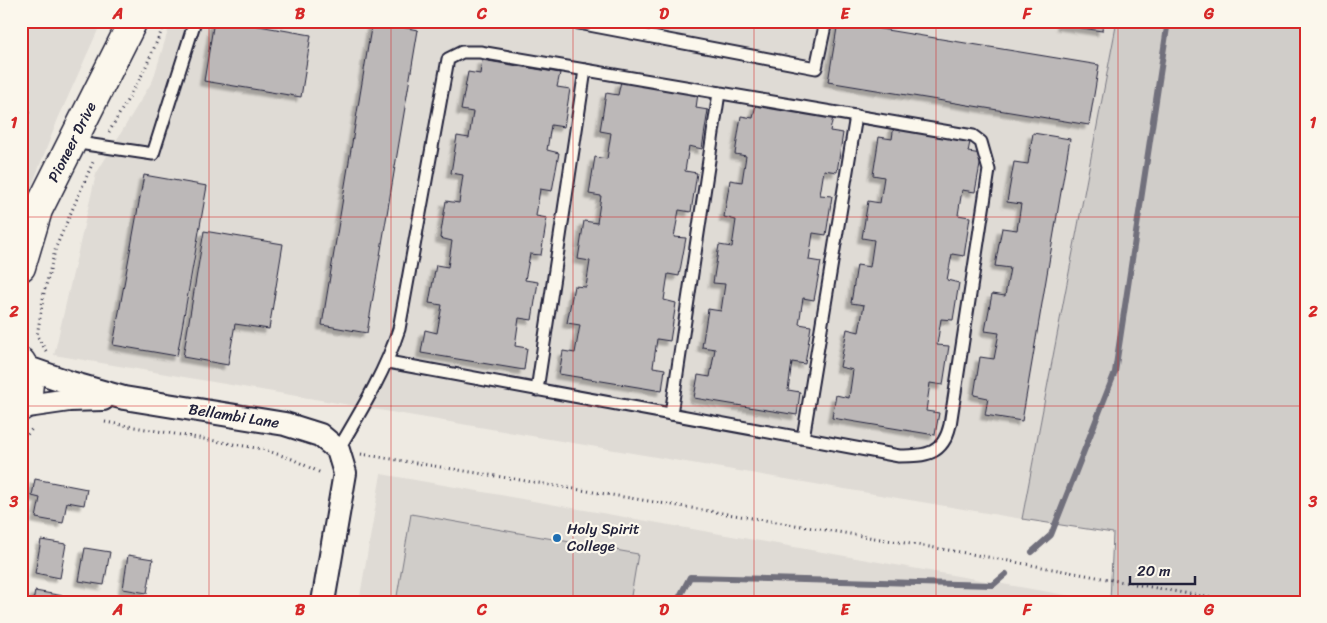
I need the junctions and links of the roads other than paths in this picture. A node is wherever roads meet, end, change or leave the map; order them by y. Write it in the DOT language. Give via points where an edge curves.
graph roads {
  1 [pos="133,21"];
  2 [pos="195,21"];
  3 [pos="568,21"];
  4 [pos="826,21"];
  5 [pos="585,70"];
  6 [pos="719,93"];
  7 [pos="856,116"];
  8 [pos="72,142"];
  9 [pos="21,267"];
  10 [pos="388,362"];
  11 [pos="23,365"];
  12 [pos="537,390"];
  13 [pos="124,398"];
  14 [pos="26,414"];
  15 [pos="671,414"];
  16 [pos="804,438"];
  17 [pos="338,450"];
  18 [pos="323,602"];
  1 -- 8 [label="main road, Pioneer Drive"];
  2 -- 8 [label="lane" via="153,154"];
  3 -- 4 [label="lane" via="816,68"];
  5 -- 6 [label="lane"];
  5 -- 10 [label="lane" via="480,52 462,52 448,59 399,329"];
  5 -- 12 [label="lane"];
  6 -- 7 [label="lane"];
  6 -- 15 [label="lane"];
  7 -- 16 [label="lane"];
  7 -- 16 [label="lane" via="973,136 981,142 985,153 989,170 950,425 942,446 918,456 899,456"];
  8 -- 9 [label="main road, Pioneer Drive" via="38,210"];
  10 -- 12 [label="lane"];
  10 -- 17 [label="lane"];
  11 -- 13 [label="street, Bellambi Lane"];
  11 -- 14 [label="main road" via="30,388"];
  12 -- 15 [label="lane"];
  13 -- 14 [label="street, Bellambi Lane" via="69,400"];
  13 -- 17 [label="street, Bellambi Lane" via="285,424 320,434"];
  15 -- 16 [label="lane"];
  17 -- 18 [label="street" via="345,473"];
}
